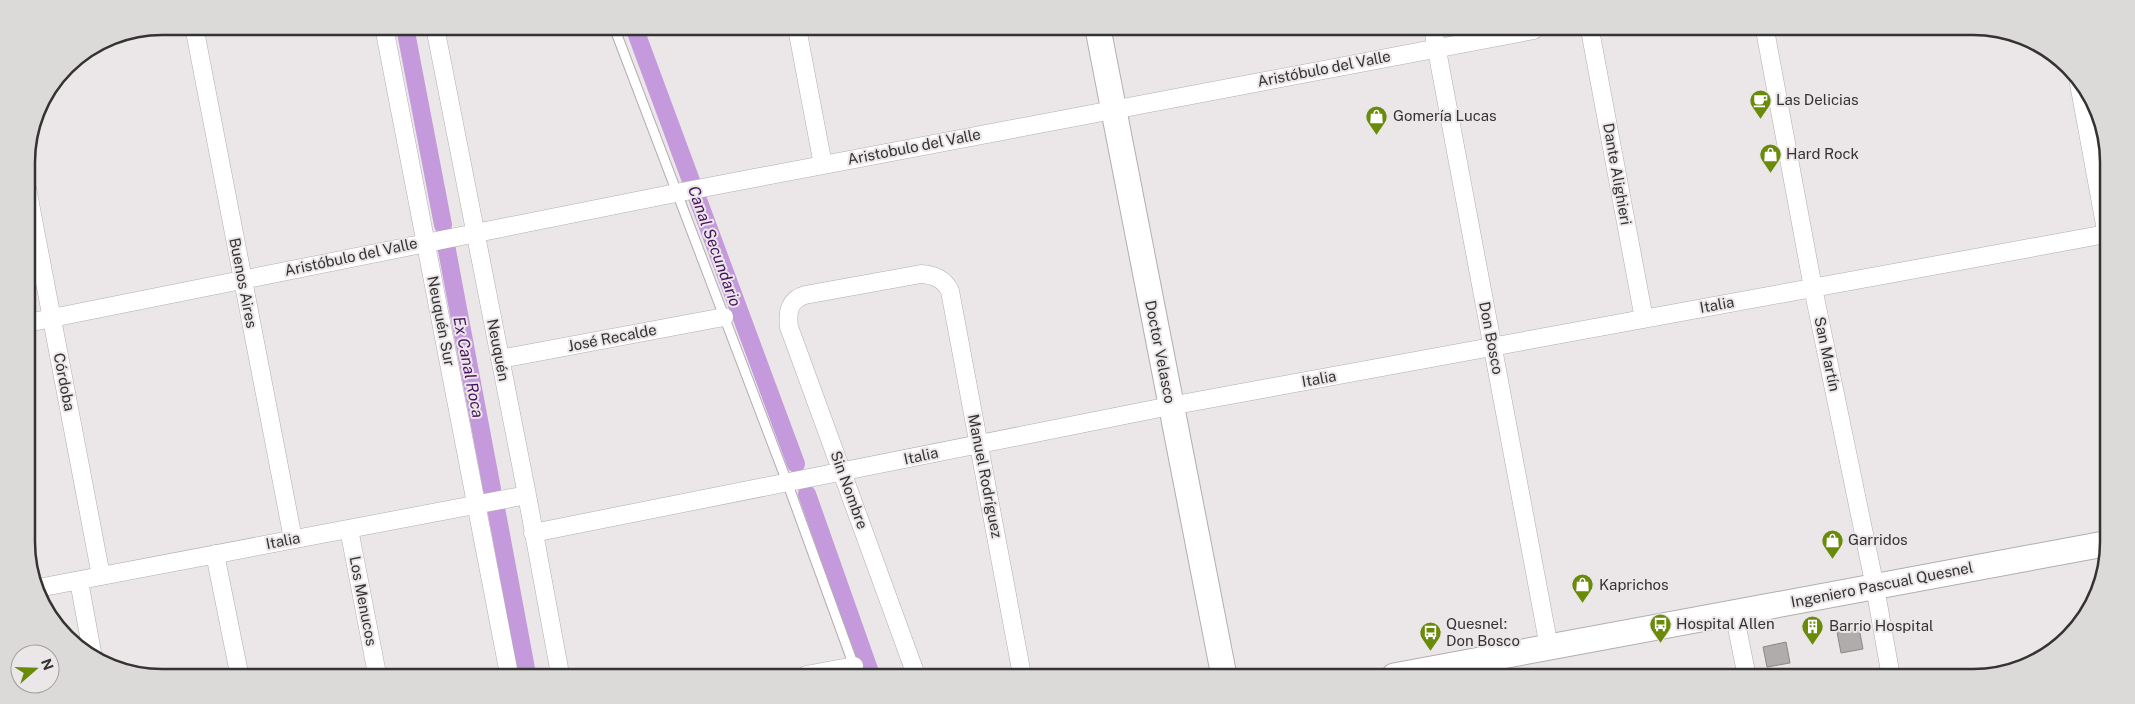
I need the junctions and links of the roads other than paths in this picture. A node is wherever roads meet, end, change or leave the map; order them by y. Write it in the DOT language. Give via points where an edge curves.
graph roads {
  1 [pos="196,35"];
  2 [pos="386,35"];
  3 [pos="437,35"];
  4 [pos="617,35"];
  5 [pos="798,35"];
  6 [pos="1099,35"];
  7 [pos="1434,35"];
  8 [pos="1507,35"];
  9 [pos="1591,35"];
  10 [pos="1766,35"];
  11 [pos="1436,48"];
  12 [pos="2081,95"];
  13 [pos="1113,109"];
  14 [pos="823,164"];
  15 [pos="676,193"];
  16 [pos="2100,199"];
  17 [pos="35,230"];
  18 [pos="475,232"];
  19 [pos="2100,233"];
  20 [pos="425,242"];
  21 [pos="243,279"];
  22 [pos="1813,288"];
  23 [pos="790,305"];
  24 [pos="724,317"];
  25 [pos="52,318"];
  26 [pos="1644,319"];
  27 [pos="35,322"];
  28 [pos="1492,347"];
  29 [pos="500,360"];
  30 [pos="1170,406"];
  31 [pos="979,444"];
  32 [pos="842,472"];
  33 [pos="787,482"];
  34 [pos="527,495"];
  35 [pos="476,504"];
  36 [pos="349,529"];
  37 [pos="533,533"];
  38 [pos="293,539"];
  39 [pos="2100,545"];
  40 [pos="215,554"];
  41 [pos="101,576"];
  42 [pos="79,580"];
  43 [pos="44,587"];
  44 [pos="1875,587"];
  45 [pos="1734,613"];
  46 [pos="91,647"];
  47 [pos="1548,647"];
  48 [pos="854,666"];
  49 [pos="239,669"];
  50 [pos="376,669"];
  51 [pos="508,669"];
  52 [pos="559,669"];
  53 [pos="838,669"];
  54 [pos="914,669"];
  55 [pos="1021,669"];
  56 [pos="1223,669"];
  57 [pos="1431,669"];
  58 [pos="1745,669"];
  59 [pos="1890,669"];
  1 -- 21 [label="street, Buenos Aires"];
  2 -- 20 [label="street, Neuquén Sur"];
  3 -- 18 [label="street, Neuquén"];
  4 -- 15 [label="lane"];
  5 -- 14 [label="street"];
  6 -- 13 [label="main road, Doctor Velasco"];
  7 -- 11 [label="street, Don Bosco"];
  8 -- 11 [label="street, Aristóbulo del Valle"];
  9 -- 26 [label="street, Dante Alighieri"];
  10 -- 22 [label="street, San Martín"];
  11 -- 13 [label="street, Aristóbulo del Valle"];
  11 -- 28 [label="street, Don Bosco"];
  12 -- 16 [label="street"];
  13 -- 14 [label="street, Aristobulo del Valle"];
  13 -- 30 [label="main road, Doctor Velasco"];
  14 -- 15 [label="street, Aristobulo del Valle"];
  15 -- 18 [label="street, Aristóbulo del Valle"];
  15 -- 24 [label="lane"];
  17 -- 25 [label="street, Córdoba"];
  18 -- 20 [label="street, Aristóbulo del Valle"];
  18 -- 29 [label="street, Neuquén"];
  19 -- 22 [label="street, Italia"];
  20 -- 21 [label="street, Aristóbulo del Valle"];
  20 -- 35 [label="street, Neuquén Sur"];
  21 -- 25 [label="street, Aristóbulo del Valle"];
  21 -- 38 [label="street, Buenos Aires"];
  22 -- 26 [label="street, Italia"];
  22 -- 44 [label="street, San Martín"];
  23 -- 31 [label="street, Manuel Rodríguez" via="804,295 921,274 942,280 952,299"];
  23 -- 32 [label="street, Sin Nombre" via="789,327"];
  24 -- 29 [label="street, José Recalde"];
  24 -- 33 [label="lane"];
  25 -- 27 [label="street, Aristóbulo del Valle"];
  25 -- 41 [label="street, Córdoba"];
  26 -- 28 [label="street, Italia"];
  28 -- 30 [label="street, Italia"];
  28 -- 47 [label="street, Don Bosco"];
  29 -- 34 [label="street, Neuquén"];
  30 -- 31 [label="street, Italia"];
  30 -- 56 [label="main road, Doctor Velasco"];
  31 -- 32 [label="street, Italia"];
  31 -- 55 [label="street, Manuel Rodríguez"];
  32 -- 33 [label="street, Italia"];
  32 -- 54 [label="street, Sin Nombre"];
  33 -- 37 [label="street, Italia"];
  33 -- 48 [label="lane"];
  34 -- 35 [label="street, Italia"];
  34 -- 37 [label="street, Neuquén"];
  35 -- 36 [label="street, Italia"];
  35 -- 51 [label="street, Neuquén Sur"];
  36 -- 38 [label="street, Italia"];
  36 -- 50 [label="street, Los Menucos"];
  37 -- 52 [label="street, Neuquén"];
  38 -- 40 [label="street, Italia"];
  39 -- 44 [label="main road, Ingeniero Pascual Quesnel"];
  40 -- 41 [label="street, Italia"];
  40 -- 49 [label="street"];
  41 -- 42 [label="street, Italia"];
  42 -- 43 [label="street, Italia"];
  42 -- 46 [label="street"];
  44 -- 45 [label="main road, Ingeniero Pascual Quesnel"];
  44 -- 59 [label="street, San Martín"];
  45 -- 47 [label="main road, Ingeniero Pascual Quesnel"];
  45 -- 58 [label="street"];
  47 -- 57 [label="main road, Ingeniero Pascual Quesnel"];
  48 -- 53 [label="street"];
}
